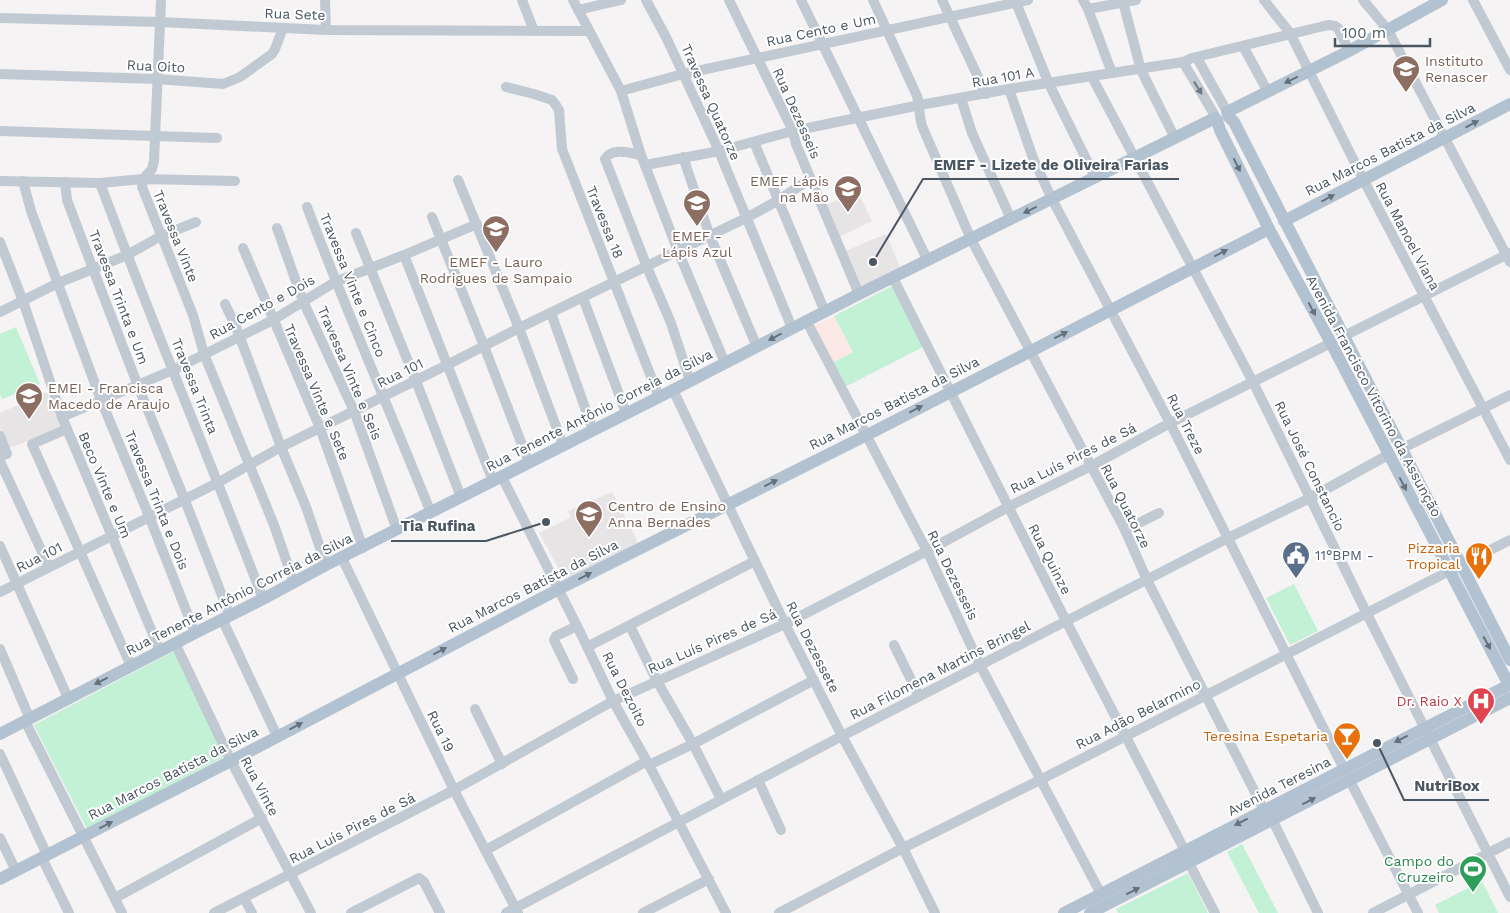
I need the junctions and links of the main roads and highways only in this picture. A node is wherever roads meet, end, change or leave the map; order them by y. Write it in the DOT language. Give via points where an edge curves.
graph roads {
  1 [pos="1442,0"];
  2 [pos="1510,104"];
  3 [pos="1221,115"];
  4 [pos="1284,221"];
  5 [pos="1269,229"];
  6 [pos="1359,365"];
  7 [pos="1346,373"];
  8 [pos="1401,449"];
  9 [pos="1389,455"];
  10 [pos="1488,614"];
  11 [pos="1474,621"];
  12 [pos="1510,660"];
  13 [pos="1509,688"];
  14 [pos="0,734"];
  15 [pos="1222,839"];
  16 [pos="0,880"];
  17 [pos="1106,904"];
  18 [pos="1064,913"];
  19 [pos="1090,913"];
  1 -- 3 [label="main road, Rua Tenente Antônio Correia da Silva, one-way"];
  4 -- 2 [label="main road, Rua Marcos Batista da Silva, one-way"];
  3 -- 4 [label="main road, Avenida Francisco Vitorino da Assunção" via="1234,122"];
  3 -- 5 [label="main road, Avenida Francisco Vitorino da Assunção, one-way" via="1220,130"];
  3 -- 14 [label="main road, Rua Tenente Antônio Correia da Silva, one-way" via="859,294"];
  4 -- 5 [label="main road, Rua Marcos Batista da Silva" via="1278,216 1273,217 1269,221"];
  4 -- 6 [label="main road, Avenida Francisco Vitorino da Assunção"];
  5 -- 7 [label="main road, Avenida Francisco Vitorino da Assunção, one-way"];
  16 -- 5 [label="main road, Rua Marcos Batista da Silva, one-way" via="559,589"];
  6 -- 7 [label="main road"];
  6 -- 8 [label="main road, Avenida Francisco Vitorino da Assunção"];
  7 -- 9 [label="main road, Avenida Francisco Vitorino da Assunção"];
  8 -- 9 [label="main road" via="1402,456 1398,459 1394,460"];
  8 -- 10 [label="main road, Avenida Francisco Vitorino da Assunção"];
  9 -- 11 [label="main road, Avenida Francisco Vitorino da Assunção, one-way"];
  10 -- 11 [label="main road"];
  10 -- 12 [label="main road, Avenida Francisco Vitorino da Assunção"];
  11 -- 13 [label="main road, Avenida Francisco Vitorino da Assunção, one-way"];
  13 -- 15 [label="main road, Avenida Teresina"];
  17 -- 15 [label="main road, Avenida Teresina, one-way" via="1189,863"];
  15 -- 17 [label="main road, Avenida Teresina" via="1185,851"];
  17 -- 18 [label="main road, Avenida Teresina"];
  17 -- 19 [label="main road, Avenida Teresina"];
}
